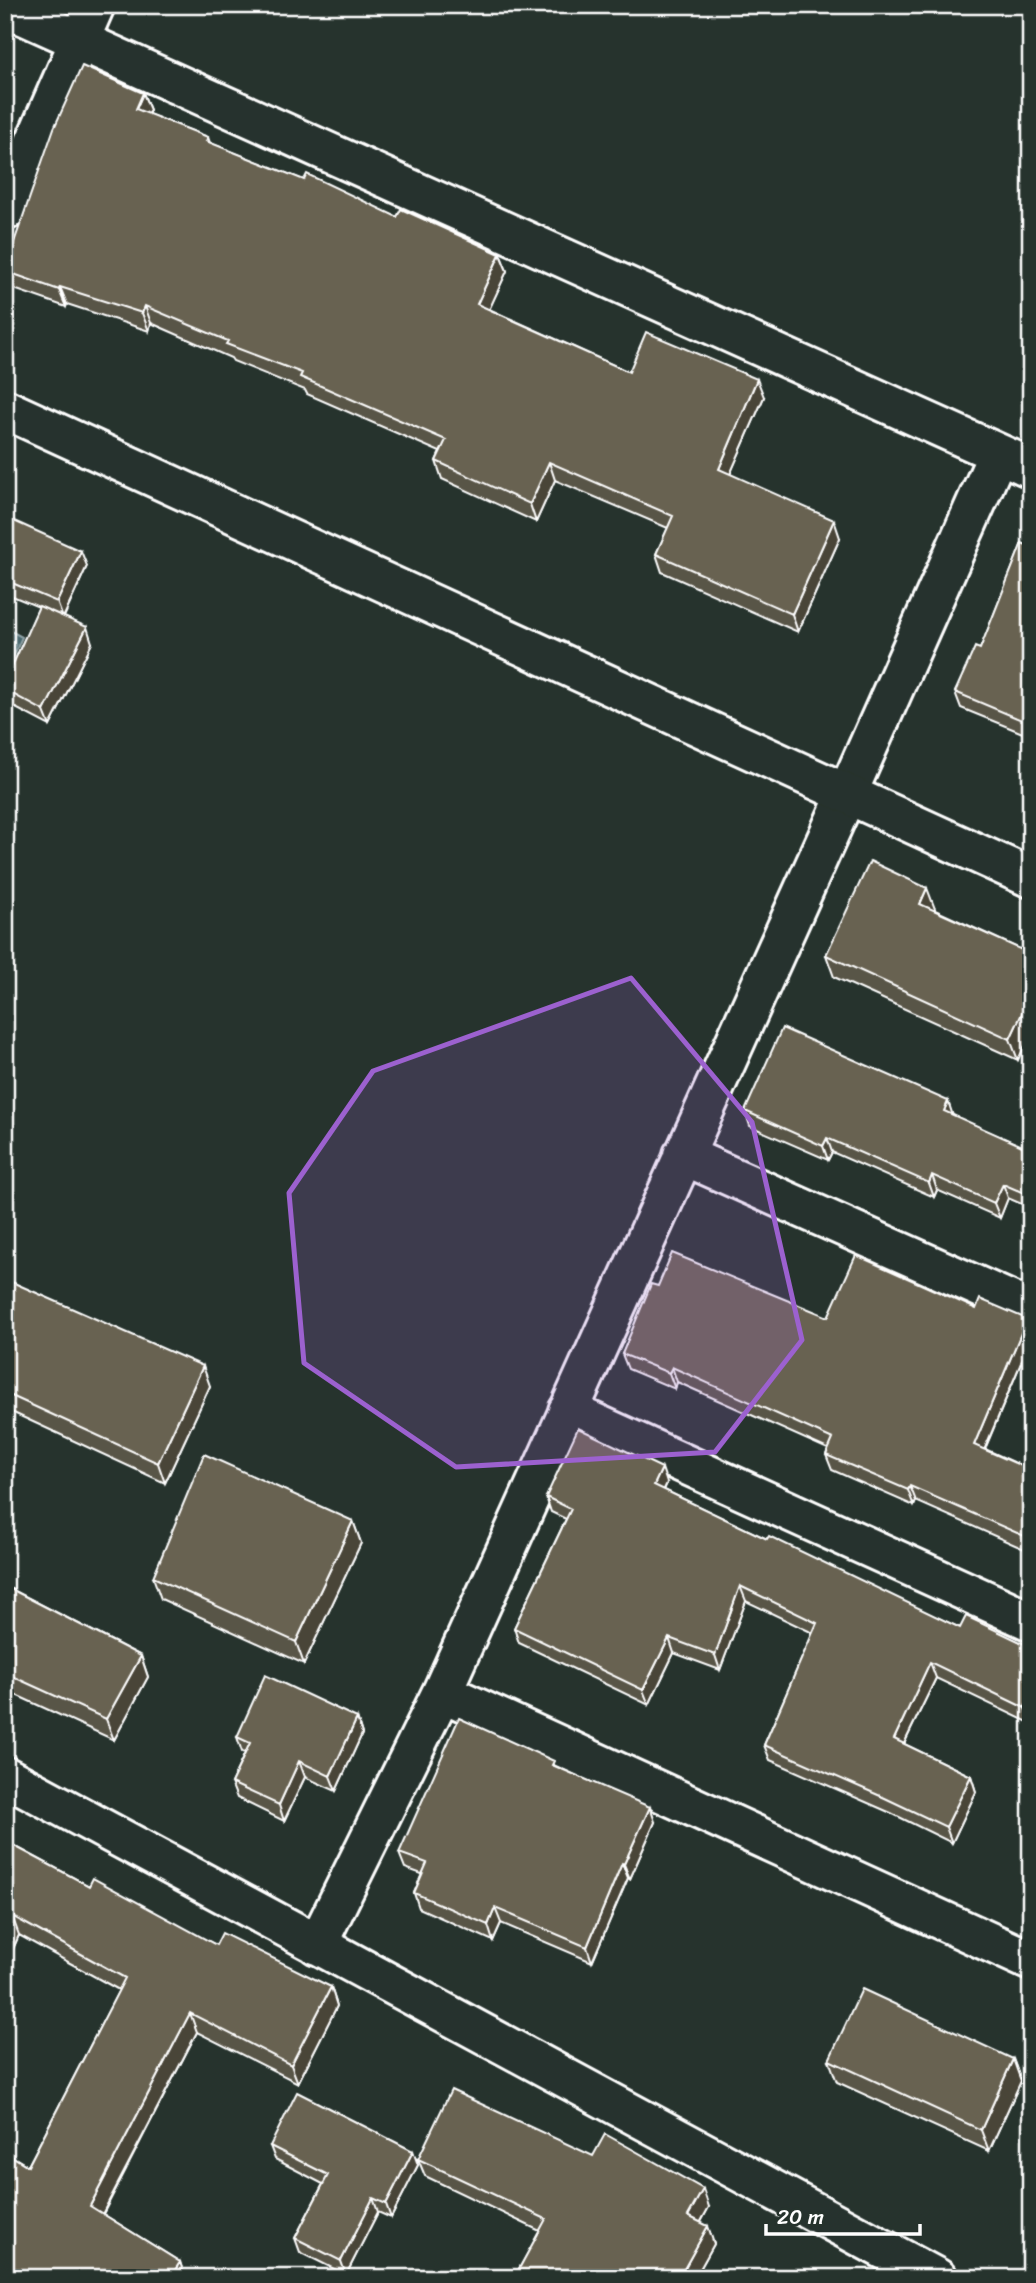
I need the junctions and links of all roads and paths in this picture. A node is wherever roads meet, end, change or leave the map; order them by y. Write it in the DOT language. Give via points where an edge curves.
graph roads {
  1 [pos="95,5"];
  2 [pos="5,7"];
  3 [pos="80,41"];
  4 [pos="5,211"];
  5 [pos="5,409"];
  6 [pos="1014,461"];
  7 [pos="847,794"];
  8 [pos="1031,878"];
  9 [pos="683,1155"];
  10 [pos="1031,1310"];
  11 [pos="568,1412"];
  12 [pos="1031,1621"];
  13 [pos="442,1692"];
  14 [pos="5,1776"];
  15 [pos="317,1945"];
  16 [pos="1031,1961"];
  17 [pos="937,2278"];
  1 -- 3 [label="street"];
  2 -- 3 [label="street"];
  3 -- 4 [label="street"];
  3 -- 6 [label="street"];
  5 -- 7 [label="street"];
  6 -- 7 [label="street"];
  7 -- 8 [label="street"];
  7 -- 9 [label="street"];
  9 -- 10 [label="street"];
  9 -- 11 [label="street"];
  11 -- 12 [label="street"];
  11 -- 13 [label="street"];
  13 -- 15 [label="street"];
  13 -- 16 [label="street"];
  14 -- 15 [label="street"];
  15 -- 17 [label="street"];
}
